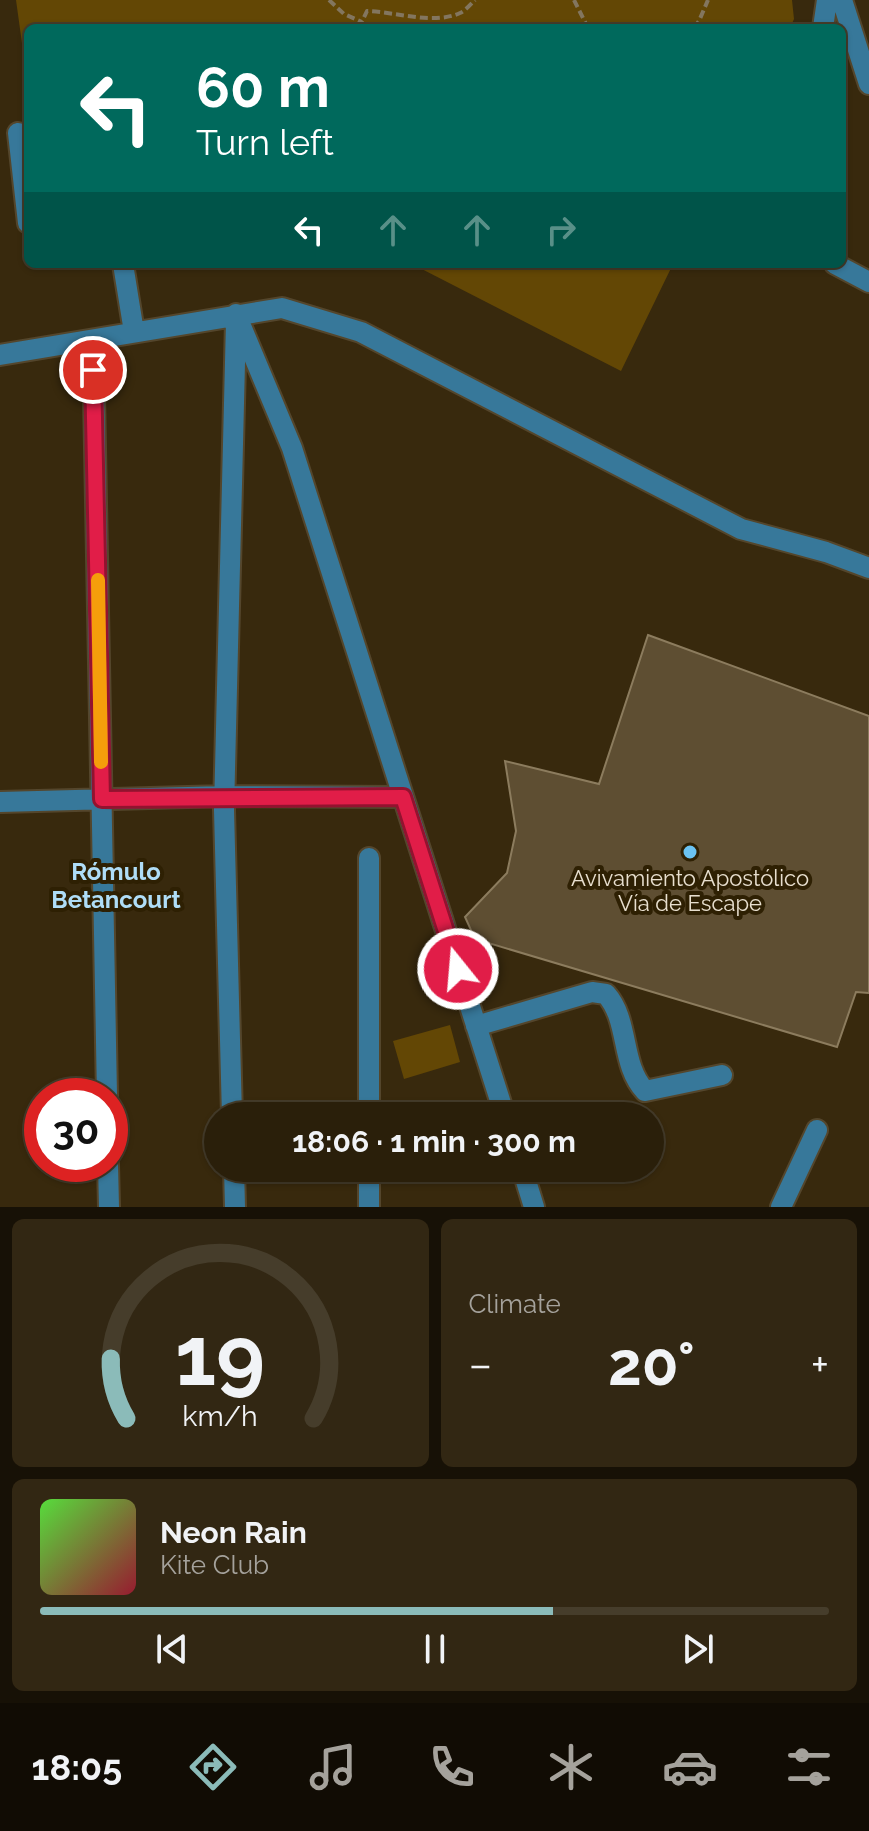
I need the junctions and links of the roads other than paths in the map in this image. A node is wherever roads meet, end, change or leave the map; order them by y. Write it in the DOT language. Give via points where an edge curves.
graph roads {
  1 [pos="827,0"];
  2 [pos="842,0"];
  3 [pos="824,24"];
  4 [pos="869,84"];
  5 [pos="18,133"];
  6 [pos="24,187"];
  7 [pos="124,268"];
  8 [pos="843,268"];
  9 [pos="869,282"];
  10 [pos="236,314"];
  11 [pos="134,332"];
  12 [pos="93,340"];
  13 [pos="0,355"];
  14 [pos="869,568"];
  15 [pos="225,796"];
  16 [pos="403,797"];
  17 [pos="102,799"];
  18 [pos="0,802"];
  19 [pos="369,858"];
  20 [pos="476,1026"];
  21 [pos="722,1075"];
  22 [pos="107,1078"];
  23 [pos="232,1102"];
  24 [pos="369,1102"];
  25 [pos="500,1102"];
  26 [pos="817,1130"];
  27 [pos="108,1182"];
  28 [pos="234,1182"];
  29 [pos="369,1182"];
  30 [pos="526,1182"];
  31 [pos="109,1207"];
  32 [pos="235,1207"];
  33 [pos="369,1207"];
  34 [pos="534,1207"];
  35 [pos="781,1207"];
  1 -- 3 [label="street"];
  2 -- 4 [label="street"];
  5 -- 6 [label="street"];
  7 -- 11 [label="street"];
  8 -- 9 [label="street"];
  10 -- 11 [label="street"];
  10 -- 14 [label="street" via="282,308 361,332 741,529"];
  10 -- 15 [label="street"];
  10 -- 16 [label="street" via="292,448"];
  11 -- 12 [label="street"];
  12 -- 13 [label="street"];
  12 -- 17 [label="street"];
  15 -- 16 [label="street"];
  15 -- 17 [label="street"];
  15 -- 23 [label="street"];
  16 -- 20 [label="street"];
  17 -- 18 [label="street"];
  17 -- 22 [label="street"];
  19 -- 24 [label="street"];
  20 -- 21 [label="street" via="592,992 606,994 616,1006 635,1080 645,1091"];
  20 -- 25 [label="street"];
  26 -- 35 [label="street"];
  27 -- 31 [label="street"];
  28 -- 32 [label="street"];
  29 -- 33 [label="street"];
  30 -- 34 [label="street"];
}
